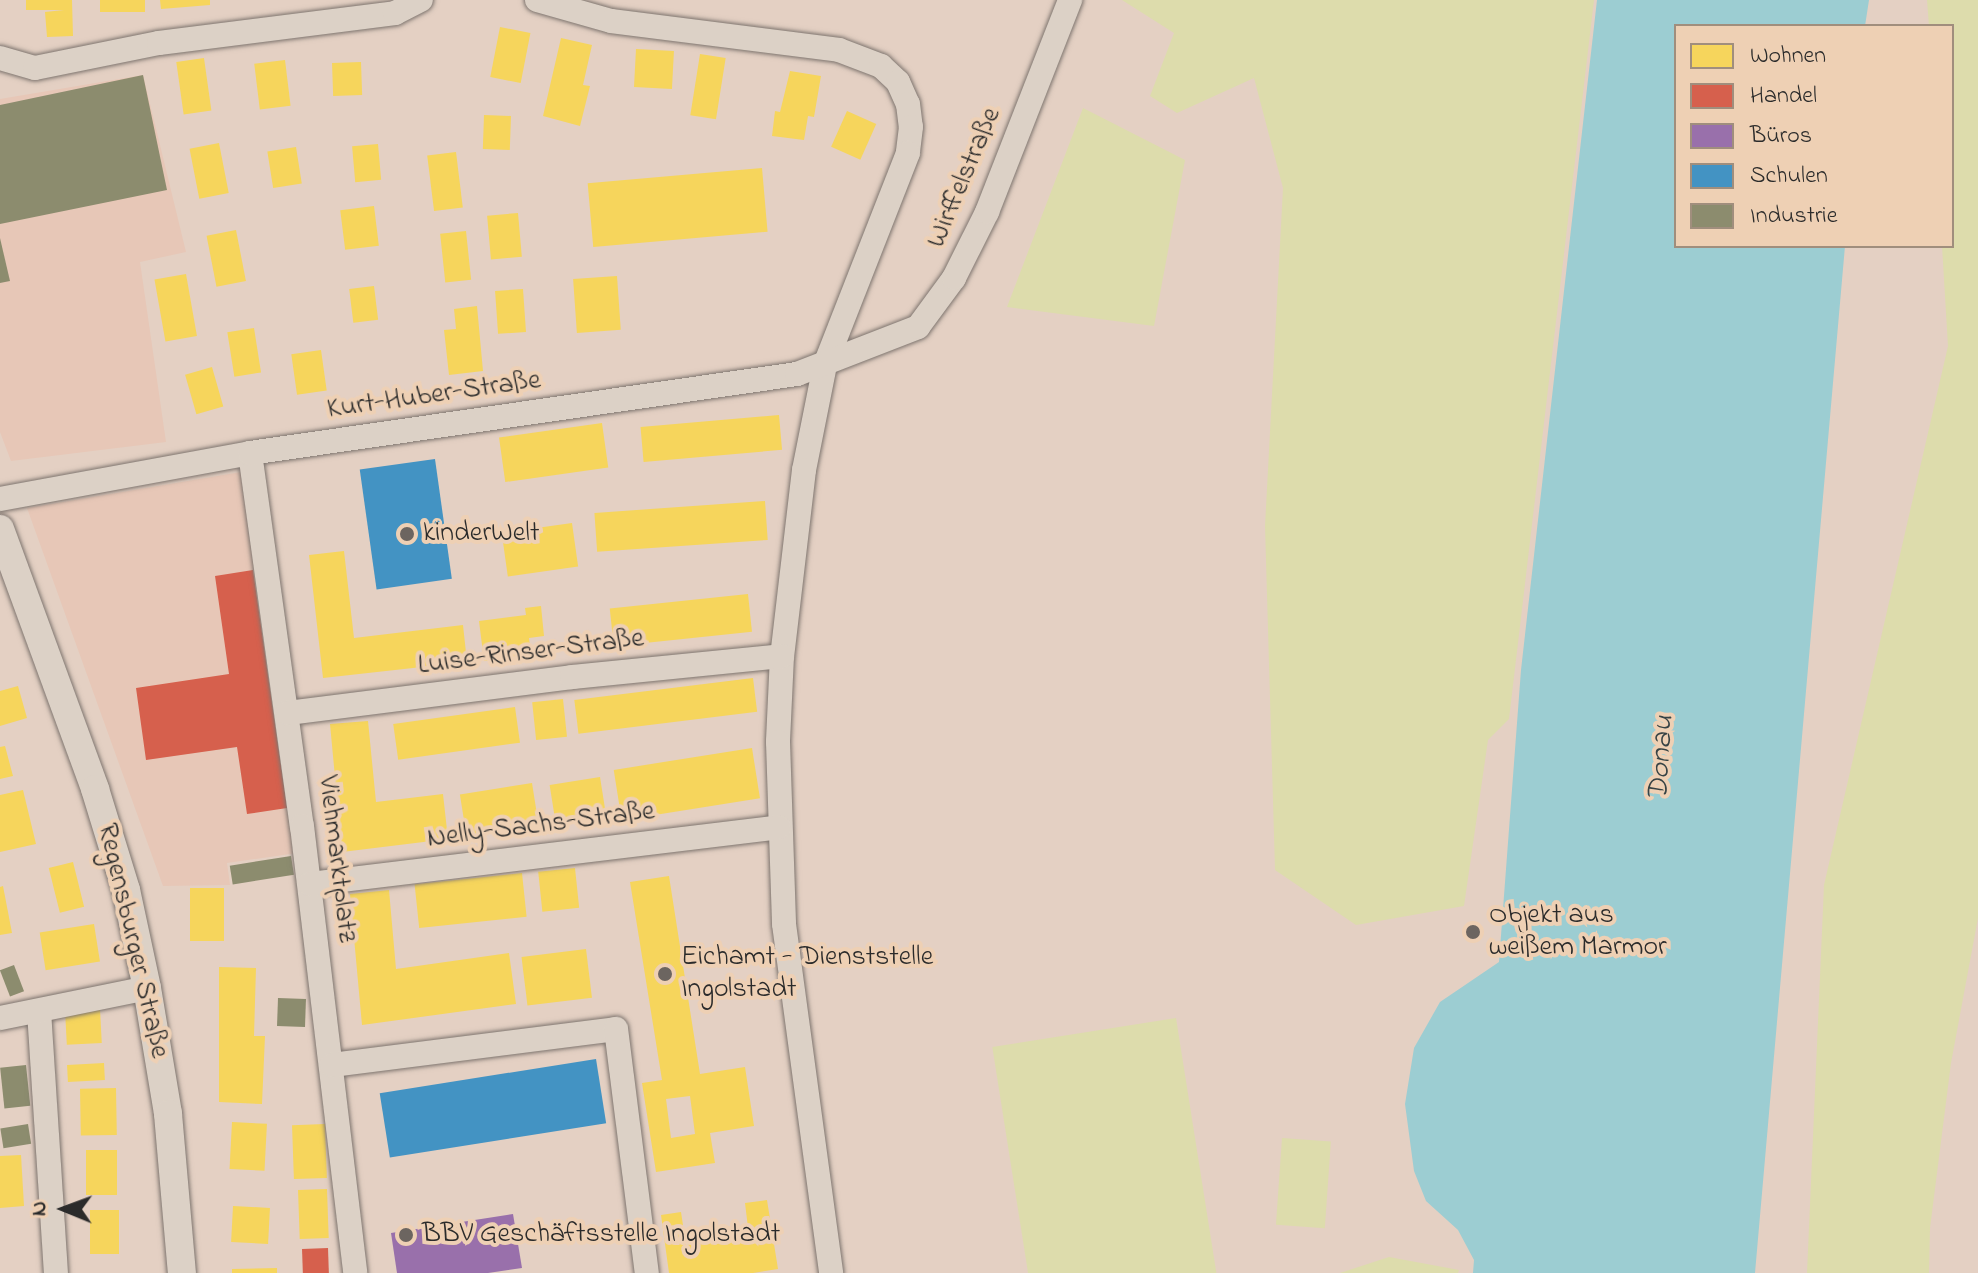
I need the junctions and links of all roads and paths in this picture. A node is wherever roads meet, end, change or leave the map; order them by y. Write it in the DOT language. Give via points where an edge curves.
graph roads {
  1 [pos="421,0"];
  2 [pos="537,0"];
  3 [pos="1070,0"];
  4 [pos="0,58"];
  5 [pos="874,345"];
  6 [pos="825,365"];
  7 [pos="250,453"];
  8 [pos="0,499"];
  9 [pos="0,529"];
  10 [pos="782,656"];
  11 [pos="288,713"];
  12 [pos="779,827"];
  13 [pos="310,884"];
  14 [pos="147,988"];
  15 [pos="39,1011"];
  16 [pos="0,1018"];
  17 [pos="332,1065"];
  18 [pos="56,1273"];
  19 [pos="182,1273"];
  20 [pos="355,1273"];
  21 [pos="647,1273"];
  22 [pos="831,1273"];
  1 -- 4 [label="street" via="395,13 173,40 35,68"];
  2 -- 6 [label="street" via="611,21 839,50 881,66 898,82 908,104 908,153"];
  3 -- 5 [label="street, Wirffelstraße" via="987,212 954,278 918,327"];
  5 -- 6 [label="street, Kurt-Huber-Straße"];
  6 -- 7 [label="street, Kurt-Huber-Straße" via="797,374"];
  6 -- 10 [label="street" via="804,470"];
  7 -- 8 [label="street, Kurt-Huber-Straße"];
  7 -- 11 [label="street, Viehmarktplatz"];
  9 -- 14 [label="street, Regensburger Straße" via="110,834"];
  10 -- 11 [label="street, Luise-Rinser-Straße"];
  10 -- 12 [label="street"];
  11 -- 13 [label="street, Viehmarktplatz"];
  12 -- 13 [label="street, Nelly-Sachs-Straße"];
  12 -- 22 [label="street" via="795,1023"];
  13 -- 17 [label="street, Viehmarktplatz"];
  14 -- 15 [label="street"];
  14 -- 19 [label="street, Regensburger Straße" via="168,1114"];
  15 -- 16 [label="street"];
  15 -- 18 [label="street"];
  17 -- 20 [label="street, Viehmarktplatz"];
  17 -- 21 [label="street" via="616,1029"];
}
